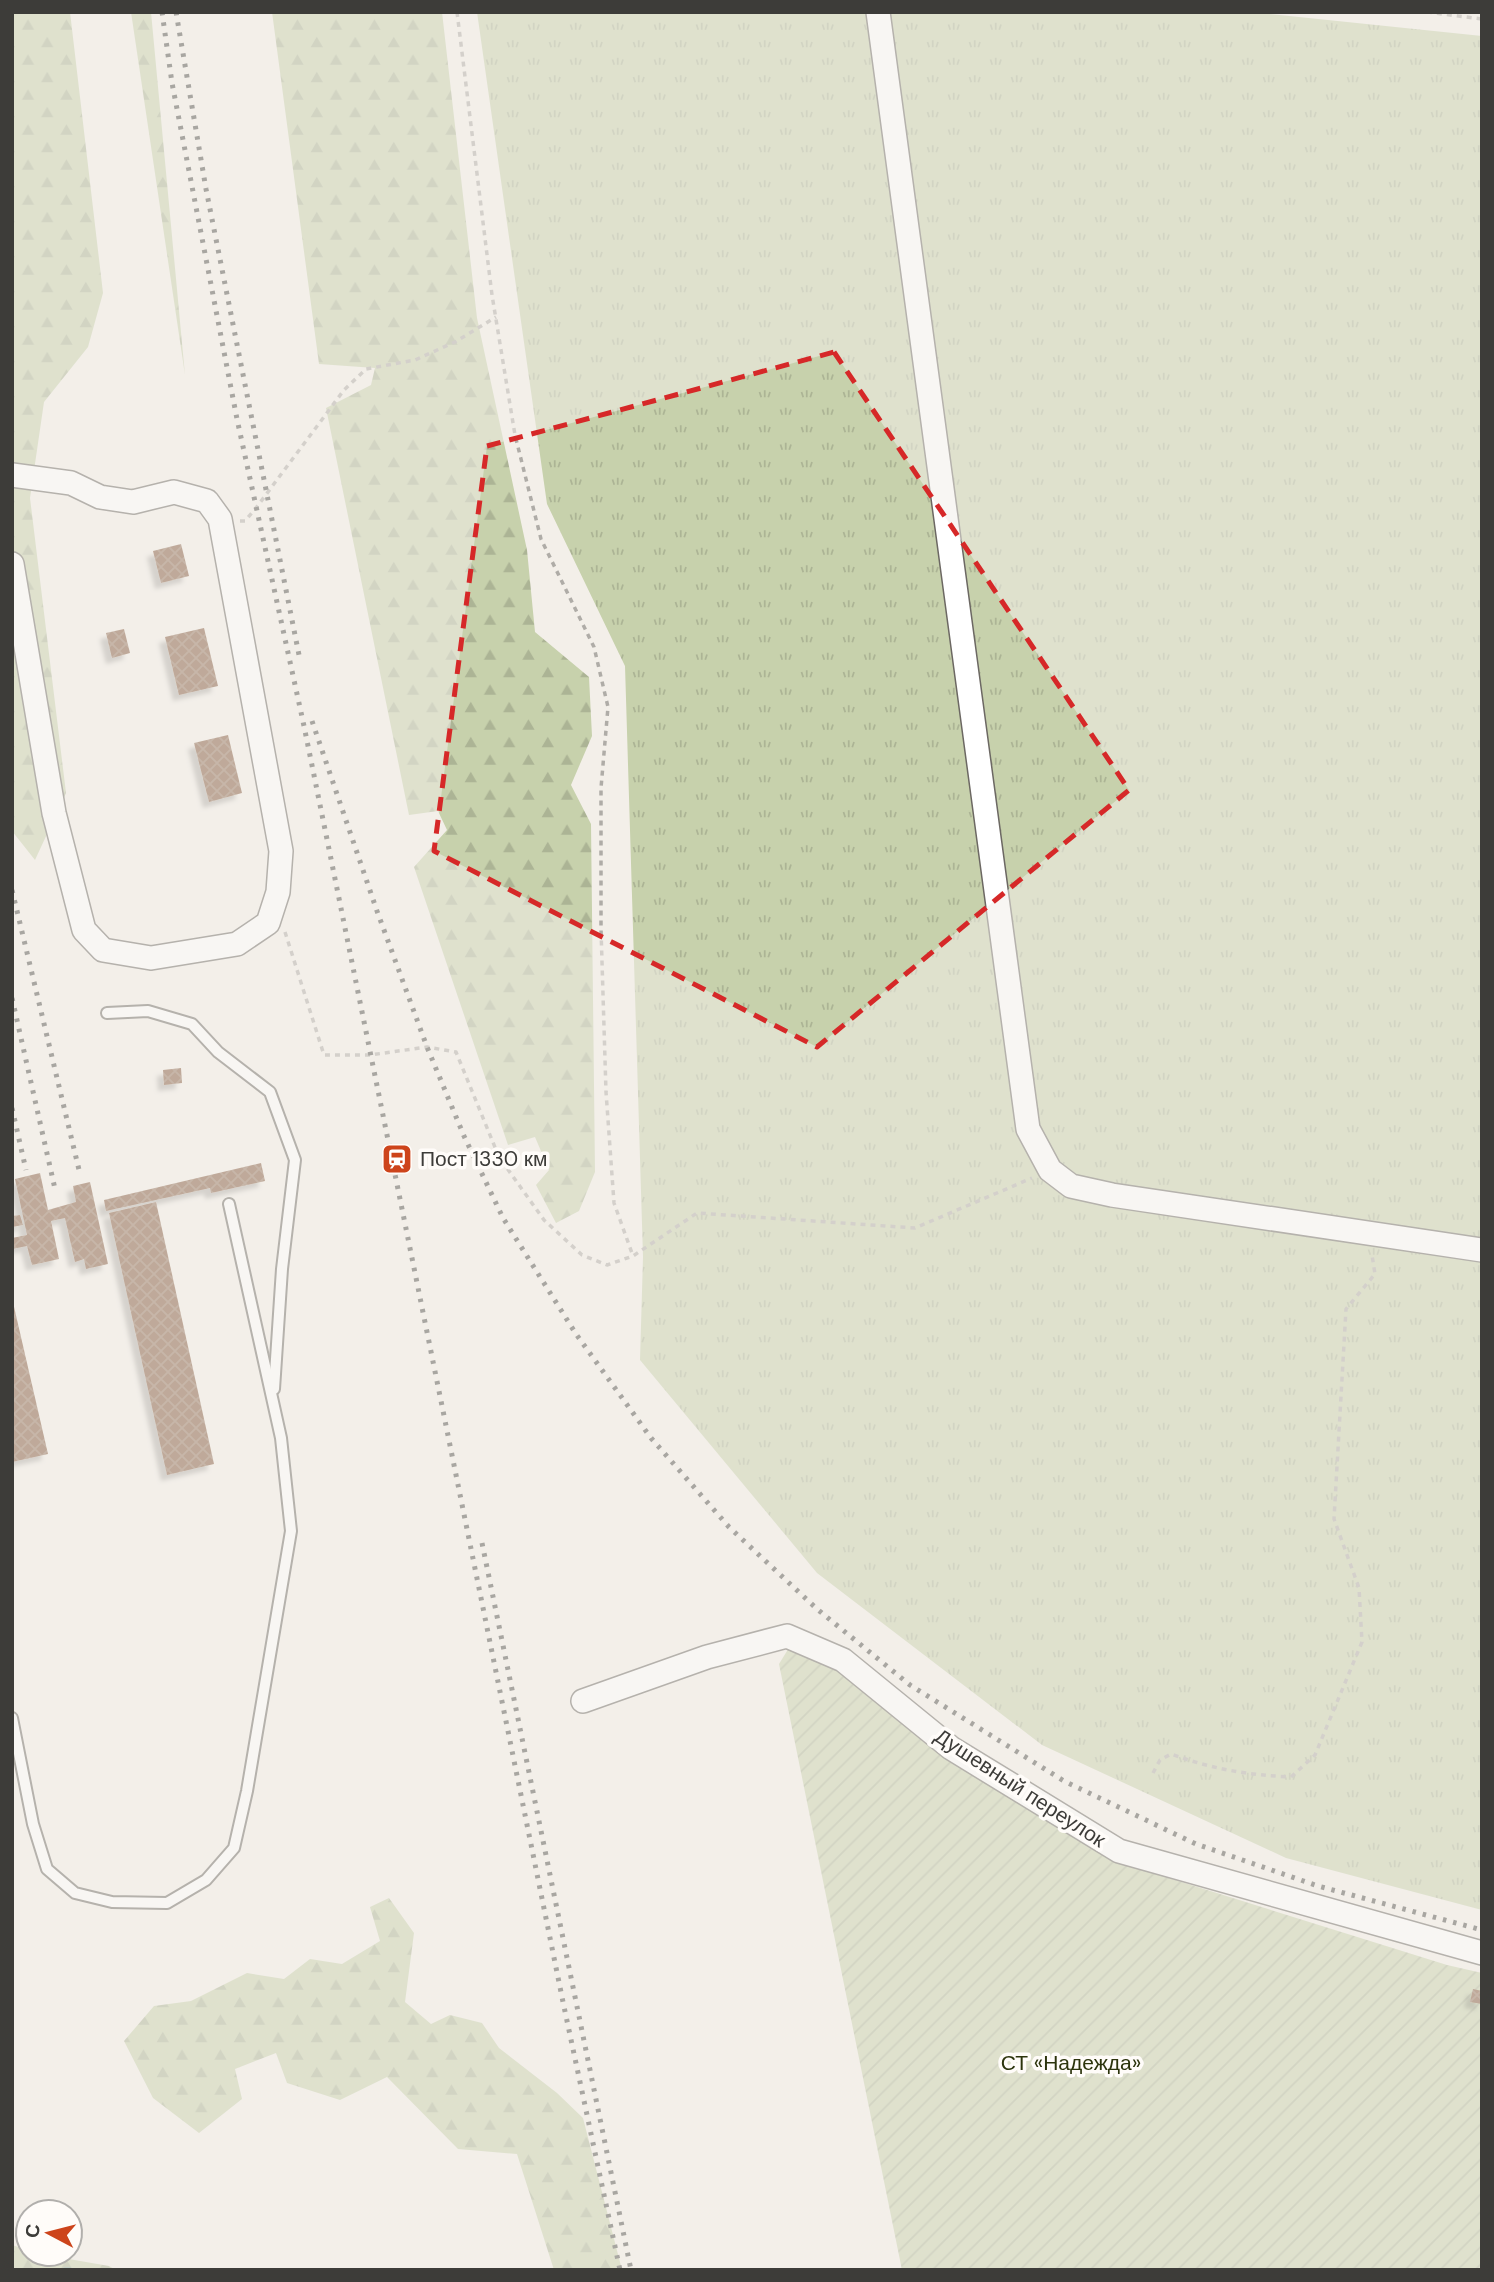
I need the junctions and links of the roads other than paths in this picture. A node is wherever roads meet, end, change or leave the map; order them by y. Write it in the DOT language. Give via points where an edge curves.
graph roads {
  1 [pos="878,12"];
  2 [pos="12,475"];
  3 [pos="12,564"];
  4 [pos="107,1013"];
  5 [pos="229,1204"];
  6 [pos="1482,1250"];
  7 [pos="273,1403"];
  8 [pos="583,1701"];
  9 [pos="12,1718"];
  10 [pos="1482,1953"];
  1 -- 6 [label="street" via="1028,1129 1050,1170 1071,1185"];
  2 -- 3 [label="street" via="71,483 100,497 133,502 174,492 207,501 220,519 281,851 278,892 268,923 237,944 151,958 103,950 84,930 54,813"];
  4 -- 7 [label="lane" via="148,1011 192,1024 218,1052 270,1092 295,1160"];
  5 -- 7 [label="lane"];
  7 -- 9 [label="lane" via="291,1531 234,1847 206,1880 167,1903 112,1902 75,1893 47,1869"];
  8 -- 10 [label="street, Душевный переулок" via="707,1657 787,1636 843,1660 951,1748 1119,1851"];
}
